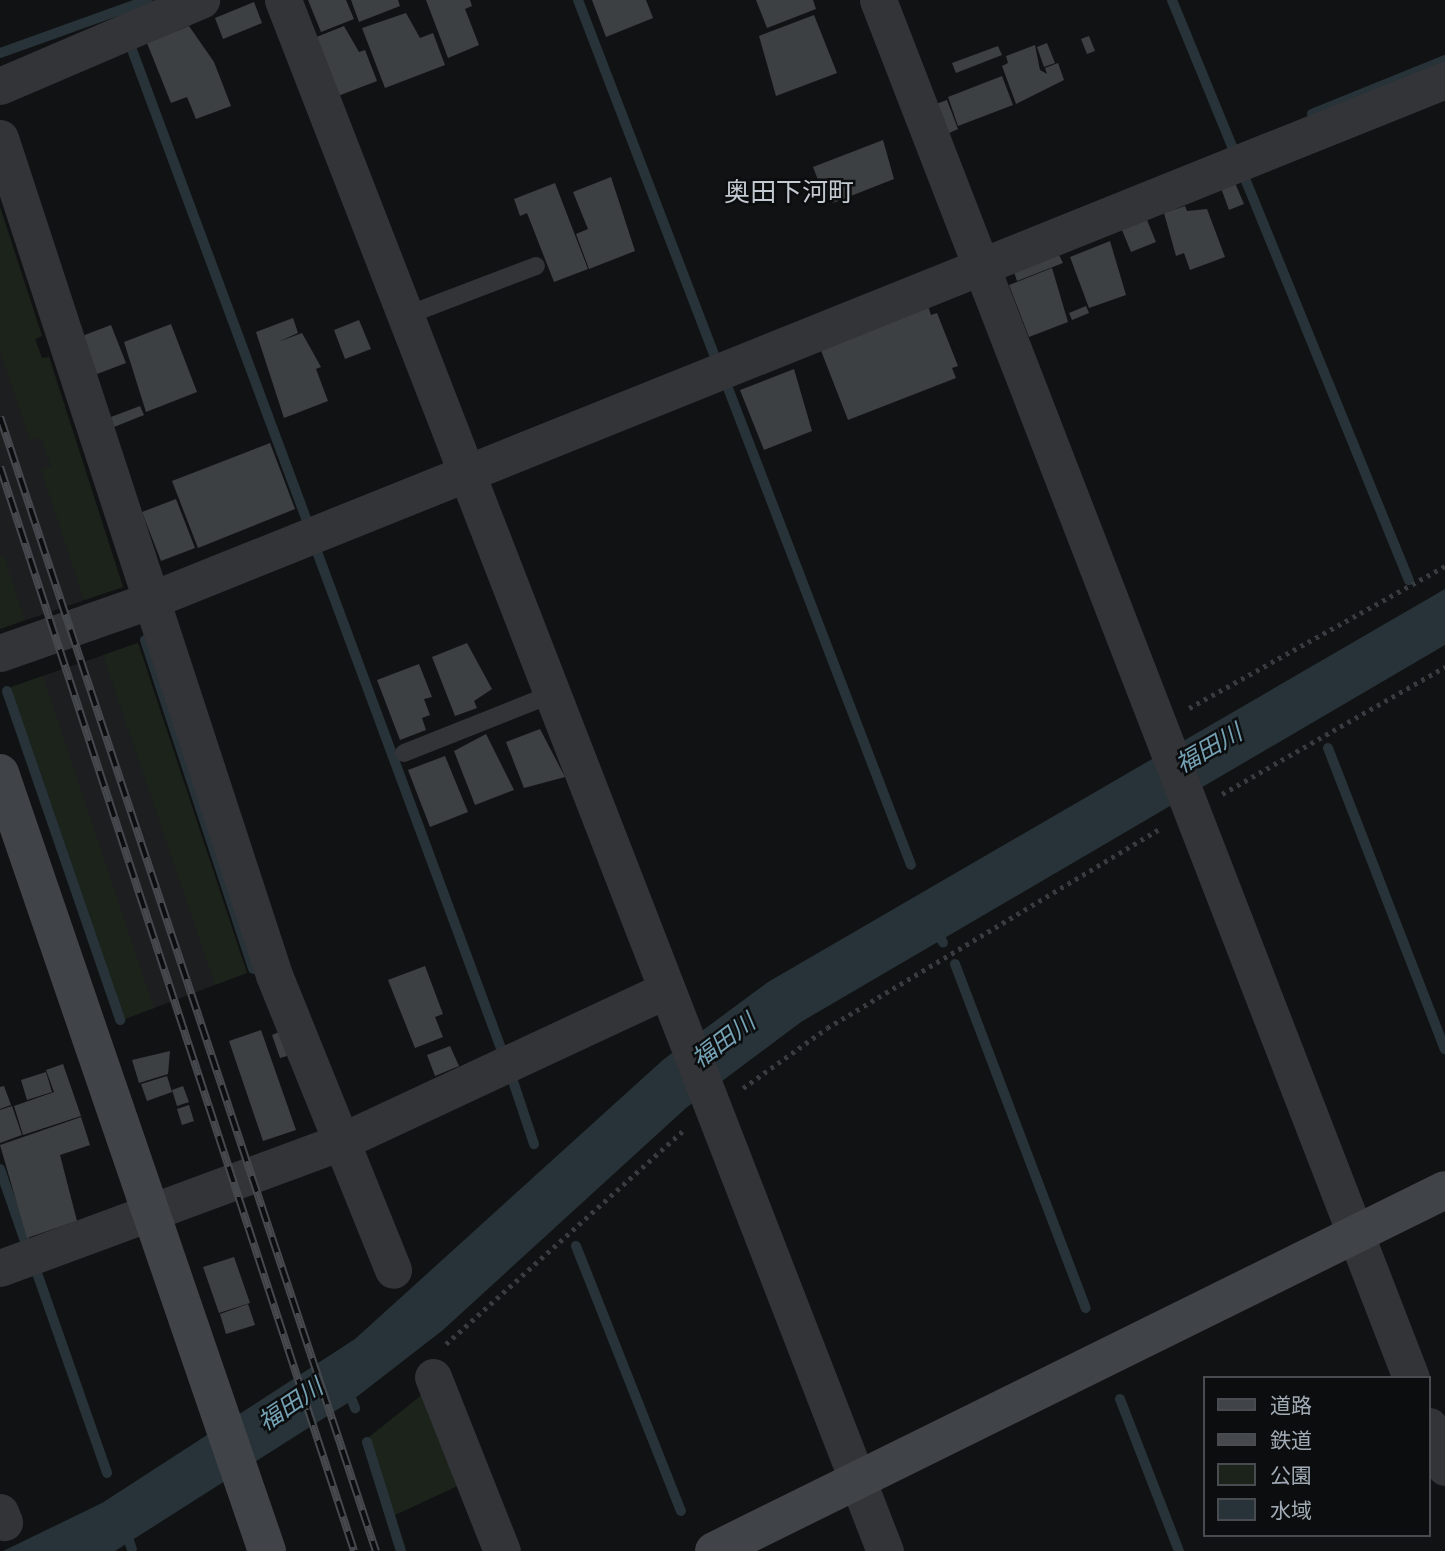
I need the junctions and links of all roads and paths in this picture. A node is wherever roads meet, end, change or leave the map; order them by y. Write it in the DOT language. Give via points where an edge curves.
graph roads {
  1 [pos="201,0"];
  2 [pos="283,0"];
  3 [pos="878,0"];
  4 [pos="1445,80"];
  5 [pos="0,86"];
  6 [pos="0,138"];
  7 [pos="536,265"];
  8 [pos="981,267"];
  9 [pos="405,316"];
  10 [pos="465,474"];
  11 [pos="1445,566"];
  12 [pos="151,600"];
  13 [pos="0,653"];
  14 [pos="1445,667"];
  15 [pos="550,695"];
  16 [pos="1158,724"];
  17 [pos="404,753"];
  18 [pos="0,773"];
  19 [pos="1191,812"];
  20 [pos="664,991"];
  21 [pos="712,1111"];
  22 [pos="340,1142"];
  23 [pos="1445,1190"];
  24 [pos="150,1216"];
  25 [pos="1354,1230"];
  26 [pos="0,1268"];
  27 [pos="393,1270"];
  28 [pos="1410,1376"];
  29 [pos="433,1377"];
  30 [pos="1431,1431"];
  31 [pos="1445,1467"];
  32 [pos="857,1480"];
  33 [pos="267,1551"];
  34 [pos="502,1551"];
  35 [pos="714,1551"];
  36 [pos="885,1551"];
  1 -- 5 [label="street"];
  2 -- 9 [label="street"];
  3 -- 8 [label="street"];
  4 -- 8 [label="street"];
  6 -- 12 [label="street"];
  7 -- 9 [label="lane"];
  8 -- 10 [label="street"];
  8 -- 16 [label="street"];
  9 -- 10 [label="street"];
  10 -- 12 [label="street"];
  10 -- 15 [label="street"];
  11 -- 16 [label="path"];
  12 -- 13 [label="street"];
  12 -- 22 [label="street" via="274,975"];
  14 -- 19 [label="path"];
  15 -- 17 [label="lane"];
  15 -- 20 [label="street"];
  16 -- 19 [label="street"];
  18 -- 24 [label="street"];
  19 -- 21 [label="path" via="827,1028"];
  19 -- 25 [label="street"];
  20 -- 21 [label="street"];
  20 -- 22 [label="street"];
  21 -- 29 [label="path" via="670,1140 427,1361"];
  21 -- 32 [label="street"];
  22 -- 24 [label="street"];
  22 -- 27 [label="street"];
  23 -- 25 [label="street"];
  24 -- 26 [label="street"];
  24 -- 33 [label="street"];
  25 -- 28 [label="street"];
  25 -- 32 [label="street"];
  29 -- 34 [label="street"];
  30 -- 31 [label="street"];
  32 -- 35 [label="street"];
  32 -- 36 [label="street"];
}
